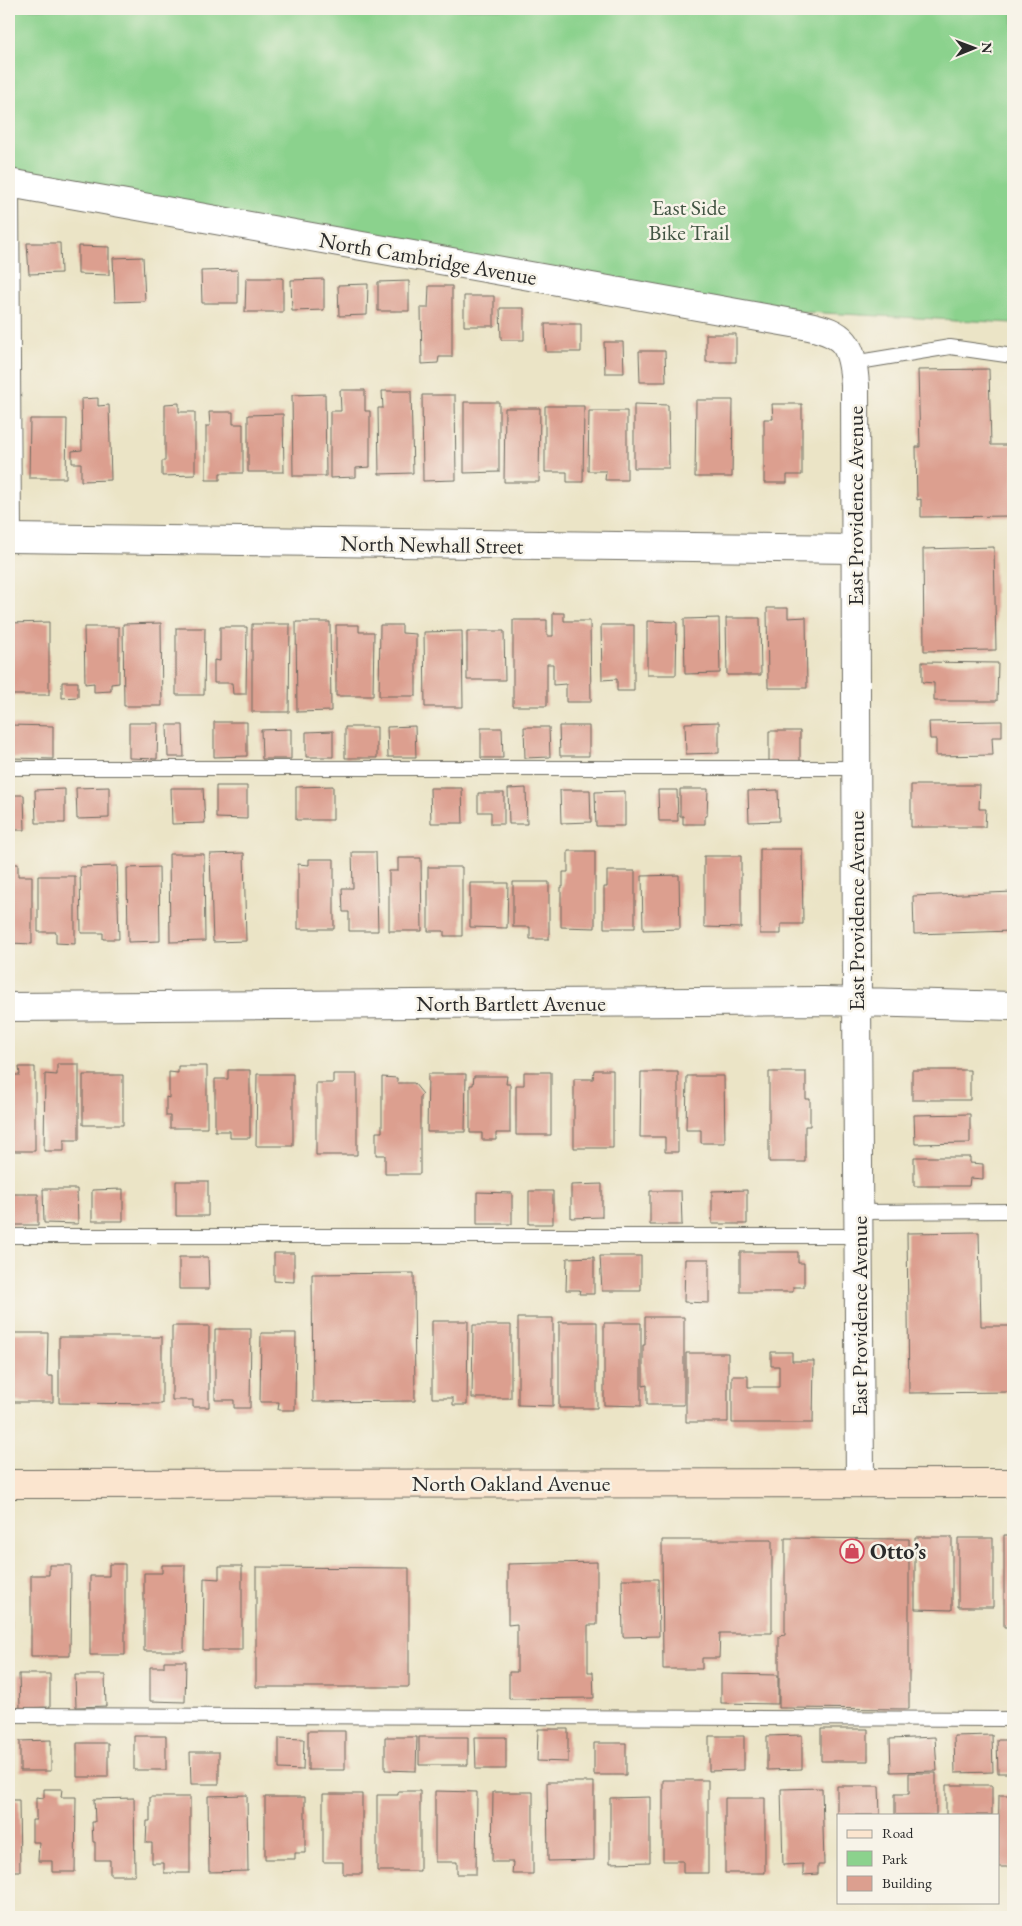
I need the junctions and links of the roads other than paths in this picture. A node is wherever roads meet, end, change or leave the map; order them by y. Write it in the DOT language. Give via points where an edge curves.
graph roads {
  1 [pos="10,183"];
  2 [pos="849,352"];
  3 [pos="1013,356"];
  4 [pos="12,538"];
  5 [pos="855,549"];
  6 [pos="9,768"];
  7 [pos="856,768"];
  8 [pos="857,1001"];
  9 [pos="1013,1006"];
  10 [pos="9,1007"];
  11 [pos="1013,1212"];
  12 [pos="858,1224"];
  13 [pos="9,1236"];
  14 [pos="860,1483"];
  15 [pos="1013,1483"];
  16 [pos="9,1484"];
  17 [pos="9,1715"];
  18 [pos="1013,1719"];
  1 -- 2 [label="street, North Cambridge Avenue" via="804,325 830,332"];
  1 -- 4 [label="lane"];
  2 -- 3 [label="lane" via="950,347"];
  2 -- 5 [label="street, East Providence Avenue" via="855,385"];
  4 -- 5 [label="street, North Newhall Street"];
  5 -- 7 [label="street, East Providence Avenue"];
  6 -- 7 [label="lane"];
  7 -- 8 [label="street, East Providence Avenue"];
  8 -- 9 [label="street, North Bartlett Avenue"];
  8 -- 10 [label="street, North Bartlett Avenue"];
  8 -- 12 [label="street, East Providence Avenue"];
  11 -- 12 [label="lane"];
  12 -- 13 [label="lane"];
  12 -- 14 [label="street, East Providence Avenue"];
  14 -- 15 [label="main road, North Oakland Avenue"];
  14 -- 16 [label="main road, North Oakland Avenue"];
  17 -- 18 [label="lane"];
}
